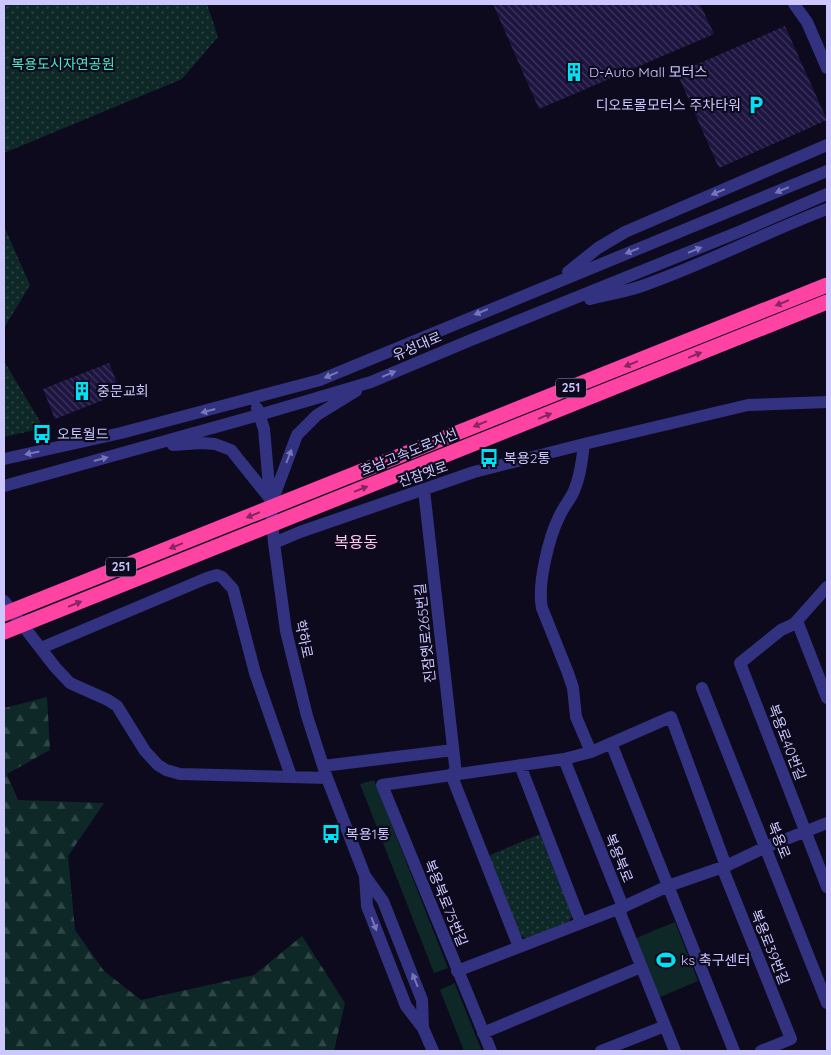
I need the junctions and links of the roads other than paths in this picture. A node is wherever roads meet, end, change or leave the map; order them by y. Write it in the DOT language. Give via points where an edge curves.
graph roads {
  1 [pos="794,4"];
  2 [pos="827,68"];
  3 [pos="827,145"];
  4 [pos="827,171"];
  5 [pos="827,194"];
  6 [pos="827,209"];
  7 [pos="558,281"];
  8 [pos="827,285"];
  9 [pos="827,302"];
  10 [pos="546,310"];
  11 [pos="372,382"];
  12 [pos="255,399"];
  13 [pos="827,402"];
  14 [pos="260,415"];
  15 [pos="584,444"];
  16 [pos="136,450"];
  17 [pos="4,459"];
  18 [pos="4,486"];
  19 [pos="424,490"];
  20 [pos="272,501"];
  21 [pos="274,543"];
  22 [pos="827,587"];
  23 [pos="4,601"];
  24 [pos="4,614"];
  25 [pos="797,622"];
  26 [pos="5,632"];
  27 [pos="40,648"];
  28 [pos="702,688"];
  29 [pos="827,698"];
  30 [pos="611,743"];
  31 [pos="453,750"];
  32 [pos="591,752"];
  33 [pos="564,759"];
  34 [pos="520,764"];
  35 [pos="325,772"];
  36 [pos="453,774"];
  37 [pos="291,776"];
  38 [pos="827,823"];
  39 [pos="806,832"];
  40 [pos="766,848"];
  41 [pos="726,866"];
  42 [pos="668,886"];
  43 [pos="827,887"];
  44 [pos="622,906"];
  45 [pos="581,923"];
  46 [pos="519,947"];
  47 [pos="641,968"];
  48 [pos="457,971"];
  49 [pos="827,1003"];
  50 [pos="665,1026"];
  51 [pos="483,1033"];
  52 [pos="432,1051"];
  53 [pos="490,1051"];
  54 [pos="601,1051"];
  55 [pos="675,1051"];
  56 [pos="734,1051"];
  57 [pos="761,1051"];
  1 -- 2 [label="street" via="807,22"];
  3 -- 7 [label="street, one-way" via="625,232 598,248"];
  4 -- 7 [label="street, 유성대로, one-way"];
  10 -- 5 [label="street, 유성대로, one-way"];
  6 -- 10 [label="street" via="638,287"];
  7 -- 12 [label="street, 유성대로, one-way" via="320,380"];
  8 -- 24 [label="highway, 호남고속도로지선 / 251, one-way"];
  26 -- 9 [label="highway, 호남고속도로지선 / 251, one-way"];
  11 -- 10 [label="street, 유성대로, one-way"];
  11 -- 14 [label="street, 유성대로"];
  20 -- 11 [label="street, one-way" via="297,434 317,415"];
  12 -- 14 [label="street, 학하로"];
  12 -- 17 [label="street, 유성대로, one-way" via="121,434"];
  13 -- 15 [label="street, 진잠옛로" via="748,405"];
  14 -- 16 [label="street, 유성대로"];
  14 -- 20 [label="street, 학하로"];
  15 -- 19 [label="street, 진잠옛로" via="474,472"];
  15 -- 32 [label="street" via="573,492 551,535 540,597 573,688 576,717"];
  18 -- 16 [label="street, 유성대로, one-way"];
  16 -- 20 [label="street" via="201,442 215,444 231,450"];
  19 -- 21 [label="street, 진잠옛로"];
  19 -- 31 [label="street, 진잠옛로265번길"];
  20 -- 21 [label="street, 학하로"];
  21 -- 35 [label="street, 학하로" via="286,631"];
  22 -- 25 [label="street"];
  23 -- 27 [label="street"];
  25 -- 29 [label="street"];
  25 -- 39 [label="street, 복용로40번길" via="781,630 740,663"];
  27 -- 37 [label="street" via="70,683 117,706 145,751 166,770 180,774"];
  27 -- 37 [label="street" via="207,578 222,577 233,589 255,673"];
  28 -- 40 [label="street, 복용로"];
  30 -- 32 [label="street"];
  30 -- 41 [label="street, 복용로39번길" via="671,717"];
  30 -- 42 [label="street"];
  31 -- 35 [label="street"];
  31 -- 36 [label="street, 진잠옛로265번길"];
  32 -- 33 [label="street"];
  33 -- 34 [label="street"];
  33 -- 44 [label="street, 복용북로"];
  34 -- 36 [label="street"];
  34 -- 45 [label="street"];
  35 -- 37 [label="street"];
  35 -- 52 [label="street, 학하로" via="365,876 383,901 422,1000 423,1028"];
  36 -- 46 [label="street"];
  36 -- 48 [label="street, 복용북로75번길" via="382,785"];
  38 -- 39 [label="street"];
  39 -- 40 [label="street"];
  39 -- 43 [label="street, 복용로40번길"];
  40 -- 41 [label="street"];
  40 -- 49 [label="street, 복용로"];
  41 -- 42 [label="street"];
  41 -- 57 [label="street, 복용로39번길" via="724,872 791,1039"];
  42 -- 44 [label="street"];
  42 -- 56 [label="street"];
  44 -- 45 [label="street"];
  44 -- 47 [label="street, 복용북로" via="620,914"];
  45 -- 46 [label="street"];
  46 -- 48 [label="street"];
  47 -- 50 [label="street, 복용북로"];
  47 -- 51 [label="street"];
  48 -- 51 [label="street, 복용북로75번길"];
  50 -- 54 [label="street"];
  50 -- 55 [label="street, 복용북로"];
  51 -- 53 [label="street, 복용북로75번길"];
}
